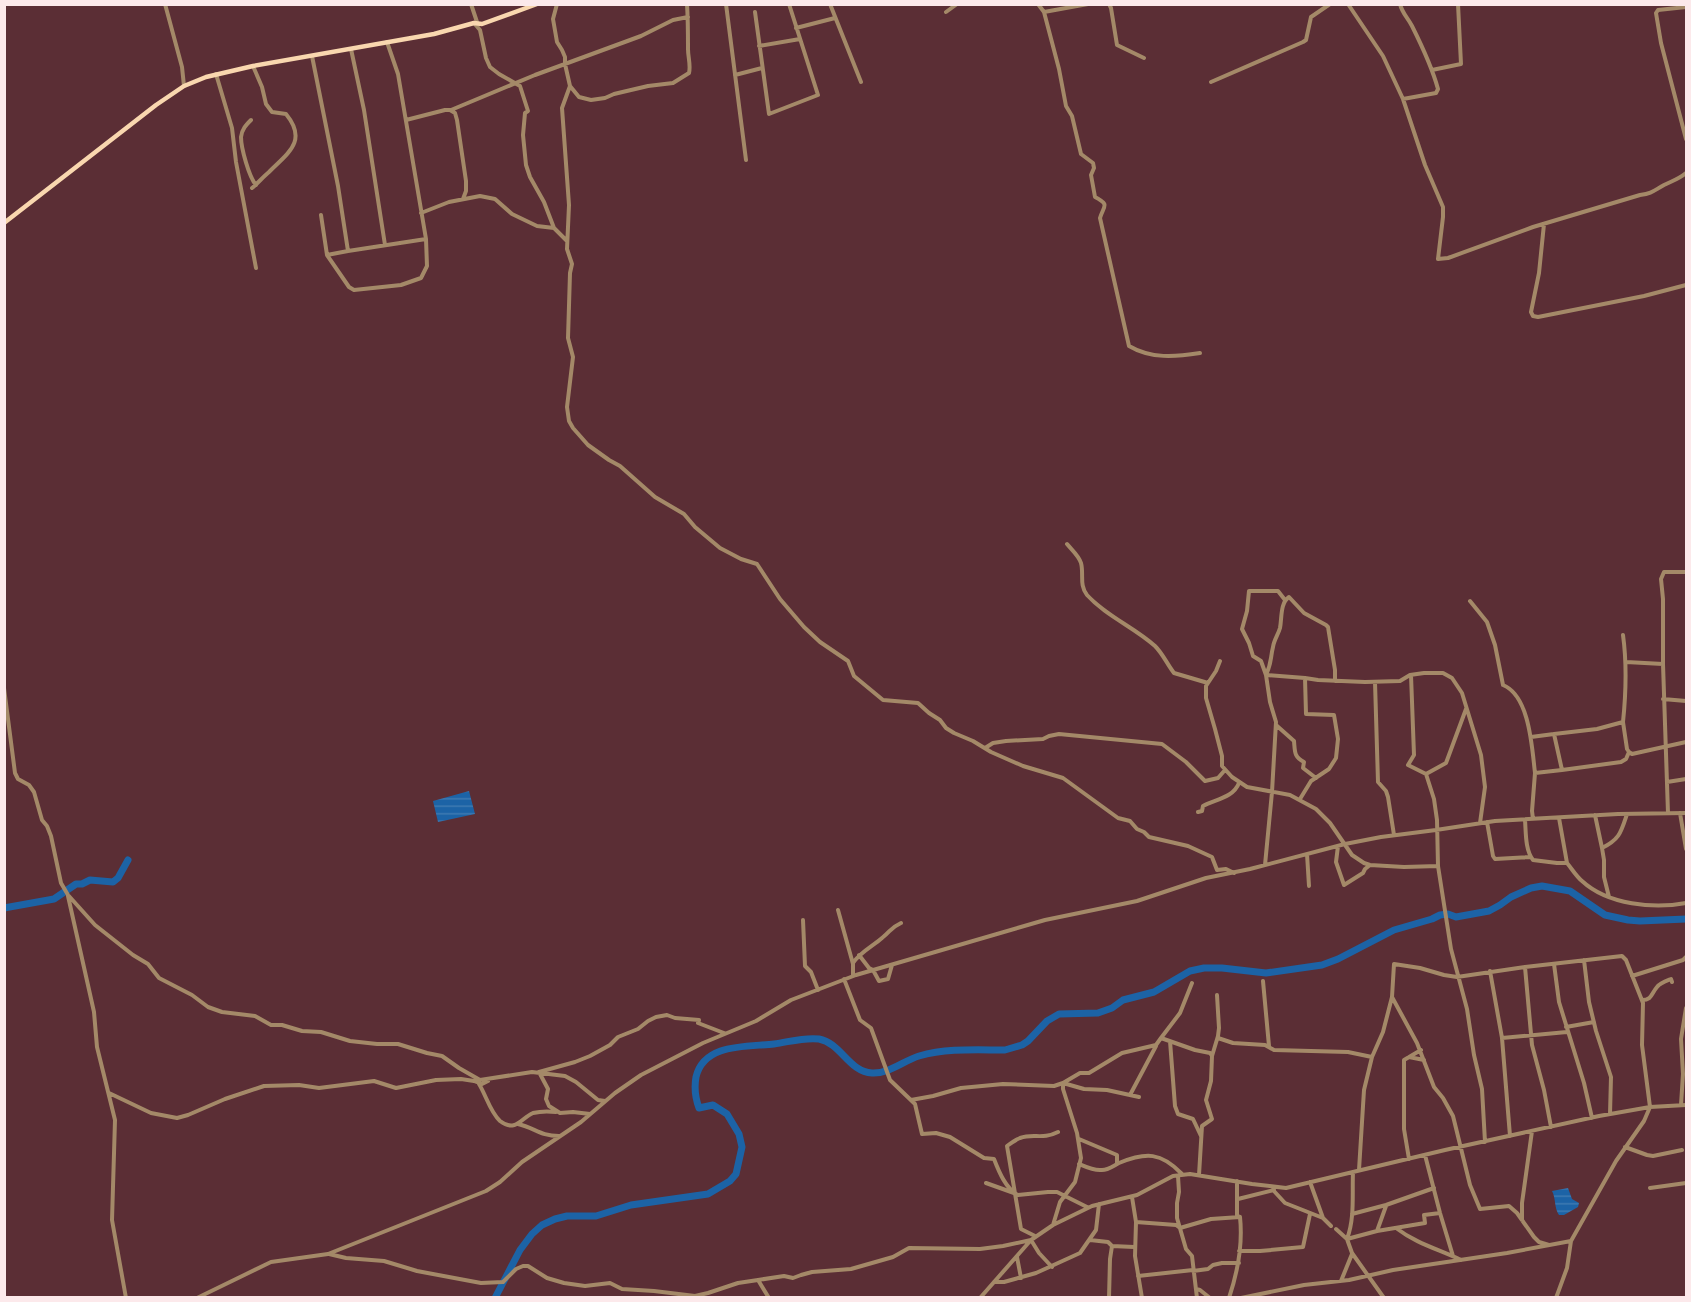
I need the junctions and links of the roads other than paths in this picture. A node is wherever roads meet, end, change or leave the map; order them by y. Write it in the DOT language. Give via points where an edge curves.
graph roads {
  1 [pos="165,4"];
  2 [pos="471,4"];
  3 [pos="537,4"];
  4 [pos="557,4"];
  5 [pos="687,4"];
  6 [pos="726,4"];
  7 [pos="789,4"];
  8 [pos="830,4"];
  9 [pos="957,4"];
  10 [pos="1038,4"];
  11 [pos="1088,4"];
  12 [pos="1108,4"];
  13 [pos="1330,4"];
  14 [pos="1348,4"];
  15 [pos="1400,4"];
  16 [pos="1458,4"];
  17 [pos="1686,7"];
  18 [pos="755,12"];
  19 [pos="946,12"];
  20 [pos="1044,12"];
  21 [pos="688,17"];
  22 [pos="835,18"];
  23 [pos="474,23"];
  24 [pos="796,28"];
  25 [pos="800,39"];
  26 [pos="387,42"];
  27 [pos="759,46"];
  28 [pos="351,49"];
  29 [pos="312,56"];
  30 [pos="1144,58"];
  31 [pos="565,64"];
  32 [pos="253,66"];
  33 [pos="762,68"];
  34 [pos="1432,70"];
  35 [pos="216,74"];
  36 [pos="735,75"];
  37 [pos="861,82"];
  38 [pos="1211,82"];
  39 [pos="514,83"];
  40 [pos="184,86"];
  41 [pos="570,86"];
  42 [pos="1403,99"];
  43 [pos="451,110"];
  44 [pos="250,120"];
  45 [pos="406,120"];
  46 [pos="1686,140"];
  47 [pos="746,160"];
  48 [pos="1686,173"];
  49 [pos="464,199"];
  50 [pos="421,213"];
  51 [pos="321,215"];
  52 [pos="4,223"];
  53 [pos="1544,224"];
  54 [pos="554,228"];
  55 [pos="426,239"];
  56 [pos="567,242"];
  57 [pos="385,245"];
  58 [pos="348,250"];
  59 [pos="327,255"];
  60 [pos="256,267"];
  61 [pos="1686,285"];
  62 [pos="1200,353"];
  63 [pos="1067,544"];
  64 [pos="1686,572"];
  65 [pos="1285,600"];
  66 [pos="1470,601"];
  67 [pos="1623,635"];
  68 [pos="1220,661"];
  69 [pos="1626,662"];
  70 [pos="1663,664"];
  71 [pos="1266,675"];
  72 [pos="1411,675"];
  73 [pos="1305,678"];
  74 [pos="1335,681"];
  75 [pos="1375,682"];
  76 [pos="1208,683"];
  77 [pos="4,688"];
  78 [pos="1664,699"];
  79 [pos="1686,701"];
  80 [pos="1467,707"];
  81 [pos="1623,722"];
  82 [pos="1276,725"];
  83 [pos="1554,734"];
  84 [pos="1531,737"];
  85 [pos="1686,742"];
  86 [pos="1666,747"];
  87 [pos="985,748"];
  88 [pos="1629,752"];
  89 [pos="1225,770"];
  90 [pos="1562,770"];
  91 [pos="1535,773"];
  92 [pos="1426,774"];
  93 [pos="1316,778"];
  94 [pos="1686,779"];
  95 [pos="1667,782"];
  96 [pos="1239,783"];
  97 [pos="1272,792"];
  98 [pos="1300,800"];
  99 [pos="1198,812"];
  100 [pos="1668,813"];
  101 [pos="1680,813"];
  102 [pos="1686,813"];
  103 [pos="1627,814"];
  104 [pos="1595,815"];
  105 [pos="1559,818"];
  106 [pos="1533,819"];
  107 [pos="1525,820"];
  108 [pos="1487,822"];
  109 [pos="1480,823"];
  110 [pos="1436,830"];
  111 [pos="1394,835"];
  112 [pos="1345,844"];
  113 [pos="1338,846"];
  114 [pos="1602,848"];
  115 [pos="1686,849"];
  116 [pos="1307,854"];
  117 [pos="1530,857"];
  118 [pos="1567,863"];
  119 [pos="1265,865"];
  120 [pos="1370,865"];
  121 [pos="1438,866"];
  122 [pos="1234,873"];
  123 [pos="1309,886"];
  124 [pos="68,895"];
  125 [pos="1609,897"];
  126 [pos="1686,903"];
  127 [pos="838,910"];
  128 [pos="803,920"];
  129 [pos="901,923"];
  130 [pos="859,955"];
  131 [pos="1686,957"];
  132 [pos="1584,960"];
  133 [pos="853,964"];
  134 [pos="1554,964"];
  135 [pos="892,965"];
  136 [pos="1525,967"];
  137 [pos="873,970"];
  138 [pos="1490,971"];
  139 [pos="853,976"];
  140 [pos="1457,976"];
  141 [pos="1632,976"];
  142 [pos="844,979"];
  143 [pos="1263,981"];
  144 [pos="1672,982"];
  145 [pos="1192,983"];
  146 [pos="818,990"];
  147 [pos="1217,995"];
  148 [pos="1392,997"];
  149 [pos="1642,1000"];
  150 [pos="1686,1008"];
  151 [pos="1594,1022"];
  152 [pos="1567,1029"];
  153 [pos="726,1033"];
  154 [pos="1684,1033"];
  155 [pos="1532,1036"];
  156 [pos="1161,1038"];
  157 [pos="1218,1038"];
  158 [pos="1502,1038"];
  159 [pos="1170,1041"];
  160 [pos="1156,1045"];
  161 [pos="1269,1046"];
  162 [pos="1421,1050"];
  163 [pos="1212,1056"];
  164 [pos="1408,1056"];
  165 [pos="1372,1057"];
  166 [pos="1424,1060"];
  167 [pos="539,1072"];
  168 [pos="475,1080"];
  169 [pos="489,1080"];
  170 [pos="1063,1083"];
  171 [pos="109,1093"];
  172 [pos="1130,1095"];
  173 [pos="1139,1097"];
  174 [pos="605,1101"];
  175 [pos="911,1101"];
  176 [pos="1684,1105"];
  177 [pos="1650,1107"];
  178 [pos="560,1113"];
  179 [pos="591,1114"];
  180 [pos="1611,1114"];
  181 [pos="1592,1118"];
  182 [pos="518,1124"];
  183 [pos="1551,1127"];
  184 [pos="1532,1131"];
  185 [pos="1058,1132"];
  186 [pos="561,1136"];
  187 [pos="1509,1136"];
  188 [pos="1202,1137"];
  189 [pos="1078,1139"];
  190 [pos="1485,1142"];
  191 [pos="1460,1147"];
  192 [pos="1625,1147"];
  193 [pos="1682,1150"];
  194 [pos="1425,1155"];
  195 [pos="1409,1159"];
  196 [pos="1079,1164"];
  197 [pos="1117,1164"];
  198 [pos="1359,1170"];
  199 [pos="1353,1172"];
  200 [pos="1180,1175"];
  201 [pos="1199,1175"];
  202 [pos="1237,1181"];
  203 [pos="1310,1182"];
  204 [pos="986,1183"];
  205 [pos="1686,1183"];
  206 [pos="1282,1188"];
  207 [pos="1434,1188"];
  208 [pos="1650,1188"];
  209 [pos="1273,1190"];
  210 [pos="1014,1194"];
  211 [pos="1064,1195"];
  212 [pos="1132,1197"];
  213 [pos="1238,1199"];
  214 [pos="1099,1204"];
  215 [pos="1386,1205"];
  216 [pos="1087,1208"];
  217 [pos="1440,1213"];
  218 [pos="1310,1214"];
  219 [pos="1352,1214"];
  220 [pos="1240,1217"];
  221 [pos="1323,1218"];
  222 [pos="1136,1222"];
  223 [pos="1523,1223"];
  224 [pos="1053,1226"];
  225 [pos="1331,1226"];
  226 [pos="1180,1228"];
  227 [pos="1396,1228"];
  228 [pos="1336,1229"];
  229 [pos="1377,1231"];
  230 [pos="1036,1236"];
  231 [pos="1347,1239"];
  232 [pos="1031,1240"];
  233 [pos="1090,1240"];
  234 [pos="1571,1241"];
  235 [pos="1553,1245"];
  236 [pos="1112,1246"];
  237 [pos="1134,1247"];
  238 [pos="1239,1251"];
  239 [pos="1352,1253"];
  240 [pos="328,1254"];
  241 [pos="1453,1256"];
  242 [pos="1016,1257"];
  243 [pos="1462,1261"];
  244 [pos="1239,1263"];
  245 [pos="1052,1267"];
  246 [pos="1193,1270"];
  247 [pos="1138,1276"];
  248 [pos="1367,1276"];
  249 [pos="1021,1278"];
  250 [pos="758,1280"];
  251 [pos="1341,1281"];
  252 [pos="993,1282"];
  253 [pos="1195,1288"];
  254 [pos="1279,1290"];
  255 [pos="126,1298"];
  256 [pos="197,1298"];
  257 [pos="769,1298"];
  258 [pos="980,1298"];
  259 [pos="1109,1298"];
  260 [pos="1142,1298"];
  261 [pos="1197,1298"];
  262 [pos="1210,1298"];
  263 [pos="1229,1298"];
  264 [pos="1241,1298"];
  265 [pos="1281,1298"];
  266 [pos="1384,1298"];
  267 [pos="1556,1298"];
  1 -- 40 [label="street"];
  2 -- 23 [label="street" via="477,22"];
  3 -- 23 [label="main road" via="482,24"];
  4 -- 31 [label="street" via="553,19"];
  5 -- 21 [label="street"];
  6 -- 36 [label="street"];
  7 -- 24 [label="street"];
  8 -- 22 [label="street"];
  9 -- 19 [label="street"];
  10 -- 20 [label="street"];
  11 -- 20 [label="street"];
  12 -- 30 [label="street" via="1117,45"];
  13 -- 38 [label="street" via="1311,17 1303,42"];
  14 -- 42 [label="street" via="1383,56"];
  15 -- 34 [label="street"];
  16 -- 34 [label="street" via="1461,64"];
  17 -- 46 [label="street" via="1656,12"];
  18 -- 27 [label="street"];
  20 -- 62 [label="street" via="1081,153 1093,164 1090,175 1095,197 1105,203 1100,218 1129,346 1139,352 1173,357"];
  21 -- 31 [label="street"];
  21 -- 41 [label="street" via="690,69 681,79 591,100 579,97"];
  22 -- 24 [label="street"];
  22 -- 37 [label="street"];
  23 -- 26 [label="main road"];
  23 -- 39 [label="street" via="480,30 490,67"];
  24 -- 25 [label="street"];
  25 -- 27 [label="street"];
  25 -- 33 [label="street" via="818,95 769,114"];
  26 -- 28 [label="main road"];
  26 -- 45 [label="street" via="398,74"];
  27 -- 33 [label="street"];
  28 -- 29 [label="main road"];
  28 -- 57 [label="street"];
  29 -- 32 [label="main road"];
  29 -- 58 [label="street"];
  31 -- 39 [label="street"];
  31 -- 41 [label="street"];
  32 -- 35 [label="main road"];
  32 -- 44 [label="street" via="266,104 272,112 286,114 297,135 288,154 254,187 241,136"];
  33 -- 36 [label="street"];
  34 -- 42 [label="street" via="1436,93"];
  35 -- 40 [label="main road"];
  35 -- 60 [label="street" via="232,128"];
  36 -- 47 [label="street"];
  39 -- 43 [label="street"];
  39 -- 54 [label="street" via="520,86 528,111 523,120 526,165"];
  40 -- 52 [label="main road"];
  41 -- 56 [label="street" via="562,108 569,205"];
  42 -- 53 [label="street" via="1443,210 1438,259"];
  43 -- 45 [label="street"];
  43 -- 49 [label="street" via="458,120 466,181"];
  45 -- 50 [label="street"];
  48 -- 53 [label="street" via="1654,192"];
  49 -- 50 [label="street"];
  49 -- 54 [label="street" via="495,199 512,214 537,226"];
  50 -- 55 [label="street"];
  51 -- 59 [label="street"];
  53 -- 61 [label="street" via="1533,316"];
  54 -- 56 [label="street"];
  55 -- 57 [label="street"];
  55 -- 59 [label="street" via="428,266 421,278 401,285 354,290"];
  56 -- 87 [label="street" via="572,264 568,338 573,357 567,407 573,428 588,445 620,466 655,497 684,514 720,548 757,564 804,627 848,661 855,676 873,693 883,700 918,703 954,734"];
  57 -- 58 [label="street"];
  58 -- 59 [label="street"];
  63 -- 76 [label="street" via="1081,562 1082,588 1089,597 1154,645 1174,673"];
  64 -- 70 [label="street" via="1664,572 1661,579"];
  65 -- 71 [label="street"];
  65 -- 71 [label="street" via="1278,591 1249,591 1242,629"];
  65 -- 74 [label="street" via="1289,597 1304,613 1328,627"];
  66 -- 84 [label="street" via="1487,622 1503,685 1515,694 1526,714"];
  67 -- 69 [label="street"];
  68 -- 76 [label="street"];
  69 -- 70 [label="street"];
  69 -- 81 [label="street"];
  70 -- 78 [label="street"];
  71 -- 73 [label="street"];
  71 -- 82 [label="street"];
  72 -- 75 [label="street" via="1400,681"];
  72 -- 80 [label="street" via="1443,673 1452,678"];
  72 -- 92 [label="street" via="1414,755 1408,765"];
  73 -- 74 [label="street"];
  73 -- 93 [label="street" via="1306,714 1334,715 1338,739 1336,758"];
  74 -- 75 [label="street"];
  75 -- 111 [label="street" via="1378,782 1388,796"];
  76 -- 89 [label="street" via="1206,698"];
  77 -- 124 [label="street" via="15,773 34,792"];
  78 -- 79 [label="street"];
  78 -- 86 [label="street"];
  80 -- 92 [label="street" via="1446,763"];
  80 -- 109 [label="street" via="1485,776"];
  81 -- 83 [label="street"];
  81 -- 88 [label="street"];
  82 -- 93 [label="street" via="1294,741 1297,759"];
  82 -- 97 [label="street"];
  83 -- 84 [label="street"];
  83 -- 90 [label="street"];
  84 -- 91 [label="street"];
  85 -- 86 [label="street"];
  86 -- 88 [label="street"];
  86 -- 95 [label="street"];
  87 -- 89 [label="street" via="993,743 1059,734 1162,744 1204,781 1218,778"];
  87 -- 122 [label="street" via="1023,766 1063,778 1149,837 1188,846 1212,857 1217,870"];
  88 -- 90 [label="street" via="1621,762"];
  89 -- 96 [label="street"];
  90 -- 91 [label="street"];
  91 -- 106 [label="street"];
  92 -- 110 [label="street" via="1434,798"];
  93 -- 98 [label="street"];
  94 -- 95 [label="street"];
  95 -- 100 [label="street"];
  96 -- 97 [label="street"];
  96 -- 99 [label="street" via="1232,793"];
  97 -- 98 [label="street"];
  97 -- 119 [label="street"];
  98 -- 112 [label="street" via="1323,814"];
  100 -- 101 [label="street"];
  100 -- 103 [label="street"];
  101 -- 102 [label="street"];
  101 -- 115 [label="street"];
  103 -- 104 [label="street"];
  103 -- 114 [label="street" via="1614,842"];
  104 -- 105 [label="street"];
  104 -- 114 [label="street"];
  105 -- 106 [label="street"];
  105 -- 118 [label="street"];
  106 -- 107 [label="street"];
  107 -- 108 [label="street"];
  107 -- 117 [label="street"];
  108 -- 109 [label="street"];
  108 -- 117 [label="street" via="1495,858"];
  109 -- 110 [label="street"];
  110 -- 111 [label="street"];
  110 -- 121 [label="street"];
  111 -- 112 [label="street"];
  112 -- 113 [label="street"];
  112 -- 120 [label="street" via="1352,855"];
  113 -- 116 [label="street"];
  113 -- 120 [label="street" via="1336,862 1344,885"];
  114 -- 125 [label="street"];
  116 -- 119 [label="street"];
  116 -- 123 [label="street"];
  117 -- 118 [label="street" via="1533,861"];
  118 -- 125 [label="street" via="1581,880"];
  119 -- 122 [label="street"];
  120 -- 121 [label="street"];
  121 -- 140 [label="street"];
  122 -- 135 [label="street" via="1206,878 1137,902 1037,922"];
  124 -- 168 [label="street" via="95,925 148,963 159,978 213,1010 255,1016 271,1025 321,1032 350,1041 398,1044 442,1056"];
  124 -- 171 [label="street"];
  125 -- 126 [label="street" via="1659,906"];
  127 -- 133 [label="street"];
  128 -- 146 [label="street" via="805,966"];
  129 -- 130 [label="street"];
  130 -- 133 [label="street"];
  130 -- 137 [label="street"];
  131 -- 141 [label="street"];
  132 -- 134 [label="street"];
  132 -- 141 [label="street" via="1622,956"];
  132 -- 151 [label="street"];
  133 -- 139 [label="street"];
  134 -- 136 [label="street"];
  134 -- 152 [label="street"];
  135 -- 137 [label="street"];
  135 -- 137 [label="street" via="888,979 883,981"];
  136 -- 138 [label="street"];
  136 -- 155 [label="street"];
  137 -- 139 [label="street"];
  138 -- 140 [label="street"];
  138 -- 158 [label="street"];
  139 -- 142 [label="street"];
  140 -- 148 [label="street" via="1394,964"];
  140 -- 190 [label="street" via="1482,1089"];
  141 -- 149 [label="street"];
  142 -- 146 [label="street"];
  142 -- 175 [label="street" via="860,1020 871,1028 890,1080"];
  143 -- 161 [label="street"];
  144 -- 149 [label="street" via="1671,979 1658,984 1648,1000"];
  145 -- 156 [label="street" via="1180,1012"];
  146 -- 153 [label="street"];
  147 -- 157 [label="street"];
  148 -- 162 [label="street"];
  148 -- 165 [label="street"];
  149 -- 177 [label="street" via="1642,1045"];
  150 -- 154 [label="street"];
  151 -- 152 [label="street"];
  151 -- 180 [label="street" via="1611,1077"];
  152 -- 155 [label="street"];
  152 -- 181 [label="street"];
  153 -- 167 [label="street" via="698,1023 699,1020 656,1017 590,1056"];
  153 -- 174 [label="street" via="641,1076"];
  154 -- 176 [label="street"];
  155 -- 158 [label="street"];
  155 -- 183 [label="street"];
  156 -- 159 [label="street"];
  156 -- 160 [label="street"];
  157 -- 161 [label="street"];
  157 -- 163 [label="street"];
  158 -- 187 [label="street"];
  159 -- 163 [label="street"];
  159 -- 188 [label="street" via="1178,1114 1192,1119"];
  160 -- 170 [label="street" via="1122,1053"];
  160 -- 172 [label="street"];
  161 -- 165 [label="street" via="1274,1050 1348,1052"];
  162 -- 164 [label="street"];
  162 -- 166 [label="street"];
  163 -- 188 [label="street" via="1206,1100 1212,1119 1202,1126"];
  164 -- 166 [label="street"];
  164 -- 195 [label="street" via="1404,1060 1404,1129"];
  165 -- 198 [label="street" via="1364,1090"];
  166 -- 191 [label="street" via="1434,1087 1453,1116"];
  167 -- 169 [label="street"];
  167 -- 174 [label="street" via="571,1078 598,1100"];
  167 -- 178 [label="street" via="548,1089 549,1106"];
  168 -- 169 [label="street"];
  168 -- 169 [label="street" via="482,1084"];
  168 -- 171 [label="street" via="436,1080 396,1088 374,1081 319,1088 264,1086 177,1118 151,1113"];
  168 -- 182 [label="street" via="500,1120"];
  170 -- 172 [label="street"];
  170 -- 175 [label="street" via="961,1088"];
  170 -- 189 [label="street"];
  171 -- 255 [label="street" via="115,1120 112,1220"];
  172 -- 173 [label="street"];
  174 -- 179 [label="street"];
  175 -- 210 [label="street" via="922,1134 950,1137 984,1158 994,1159"];
  176 -- 177 [label="street"];
  177 -- 180 [label="street"];
  177 -- 192 [label="street"];
  178 -- 179 [label="street"];
  178 -- 182 [label="street" via="531,1114"];
  179 -- 186 [label="street"];
  180 -- 181 [label="street"];
  181 -- 183 [label="street"];
  182 -- 186 [label="street"];
  183 -- 184 [label="street"];
  184 -- 187 [label="street"];
  184 -- 223 [label="street"];
  185 -- 210 [label="street" via="1048,1137 1020,1138 1007,1146"];
  186 -- 240 [label="street" via="486,1191"];
  187 -- 190 [label="street"];
  188 -- 201 [label="street"];
  189 -- 196 [label="street"];
  189 -- 197 [label="street" via="1116,1155"];
  190 -- 191 [label="street"];
  191 -- 194 [label="street"];
  191 -- 223 [label="street" via="1480,1209 1509,1206"];
  192 -- 193 [label="street" via="1653,1156"];
  192 -- 234 [label="street"];
  194 -- 195 [label="street"];
  194 -- 207 [label="street"];
  195 -- 198 [label="street"];
  196 -- 197 [label="street" via="1101,1170"];
  196 -- 211 [label="street" via="1075,1182"];
  197 -- 200 [label="street" via="1137,1157 1158,1156 1171,1163"];
  198 -- 199 [label="street"];
  199 -- 203 [label="street"];
  199 -- 219 [label="street"];
  200 -- 201 [label="street"];
  200 -- 212 [label="street"];
  200 -- 226 [label="street"];
  201 -- 202 [label="street"];
  202 -- 206 [label="street"];
  202 -- 213 [label="street"];
  203 -- 206 [label="street"];
  203 -- 221 [label="street"];
  204 -- 210 [label="street"];
  205 -- 208 [label="street"];
  206 -- 209 [label="street"];
  207 -- 215 [label="street"];
  207 -- 217 [label="street"];
  209 -- 213 [label="street"];
  209 -- 218 [label="street" via="1286,1203"];
  210 -- 211 [label="street"];
  210 -- 230 [label="street" via="1021,1229"];
  211 -- 216 [label="street"];
  211 -- 224 [label="street"];
  212 -- 214 [label="street"];
  212 -- 222 [label="street"];
  213 -- 220 [label="street"];
  214 -- 216 [label="street"];
  214 -- 233 [label="street" via="1096,1230"];
  215 -- 219 [label="street"];
  215 -- 229 [label="street"];
  216 -- 224 [label="street"];
  217 -- 227 [label="street" via="1424,1215 1425,1223"];
  217 -- 241 [label="street"];
  218 -- 221 [label="street"];
  218 -- 238 [label="street" via="1303,1247"];
  219 -- 231 [label="street"];
  220 -- 226 [label="street" via="1211,1219"];
  220 -- 238 [label="street"];
  221 -- 225 [label="street"];
  222 -- 226 [label="street"];
  222 -- 237 [label="street"];
  223 -- 235 [label="street" via="1539,1242"];
  224 -- 230 [label="street"];
  226 -- 246 [label="street" via="1192,1256"];
  227 -- 229 [label="street"];
  227 -- 241 [label="street" via="1407,1237"];
  228 -- 231 [label="street"];
  229 -- 231 [label="street"];
  230 -- 232 [label="street"];
  231 -- 239 [label="street"];
  232 -- 242 [label="street"];
  232 -- 245 [label="street"];
  232 -- 250 [label="street" via="971,1249 909,1248 893,1257 851,1269"];
  233 -- 236 [label="street"];
  233 -- 245 [label="street" via="1080,1252"];
  234 -- 235 [label="street"];
  234 -- 267 [label="street"];
  235 -- 243 [label="street"];
  236 -- 237 [label="street"];
  236 -- 259 [label="street"];
  237 -- 247 [label="street"];
  238 -- 244 [label="street"];
  239 -- 248 [label="street"];
  239 -- 251 [label="street"];
  240 -- 250 [label="street" via="384,1261 481,1283 503,1282 516,1269 528,1266 564,1283 610,1283 622,1289 691,1296"];
  240 -- 256 [label="street" via="271,1262"];
  241 -- 243 [label="street"];
  242 -- 249 [label="street"];
  242 -- 252 [label="street"];
  243 -- 248 [label="street"];
  244 -- 246 [label="street"];
  244 -- 263 [label="street"];
  245 -- 249 [label="street"];
  246 -- 247 [label="street"];
  246 -- 253 [label="street"];
  247 -- 260 [label="street"];
  248 -- 251 [label="street"];
  248 -- 266 [label="street"];
  249 -- 252 [label="street"];
  250 -- 257 [label="street"];
  251 -- 254 [label="street"];
  252 -- 258 [label="street"];
  253 -- 261 [label="street"];
  253 -- 262 [label="street"];
  254 -- 264 [label="street"];
  254 -- 265 [label="street"];
}
